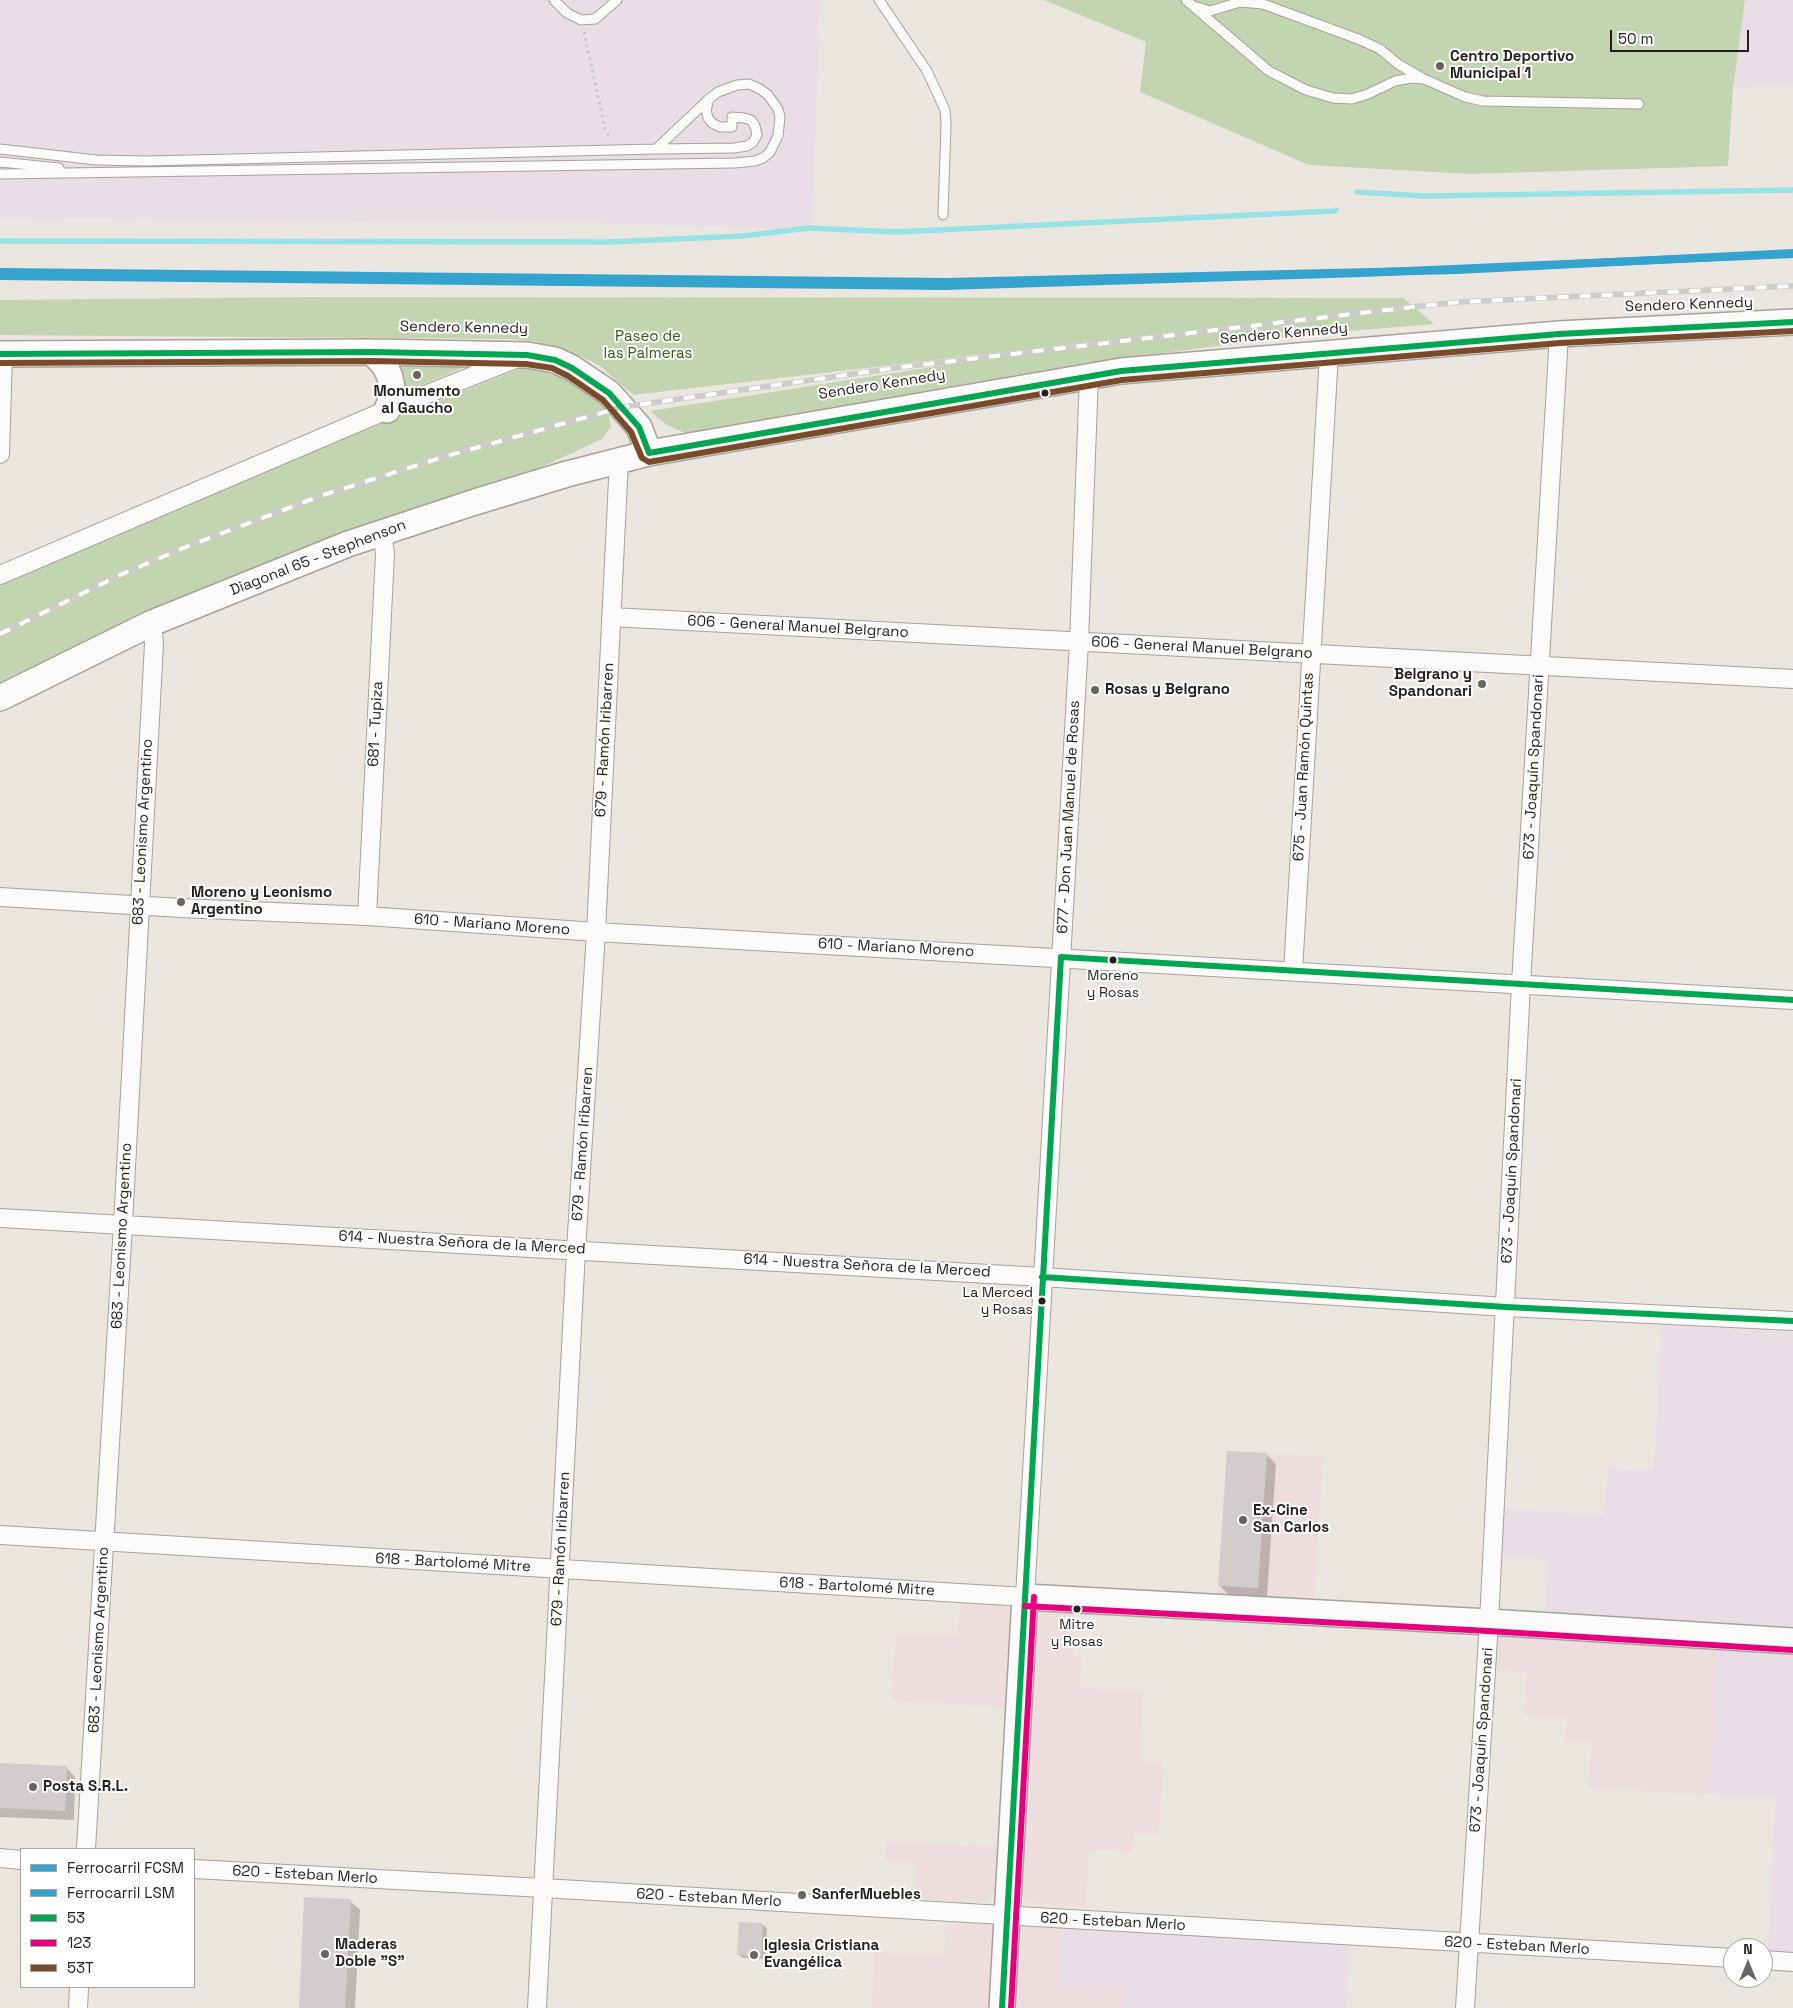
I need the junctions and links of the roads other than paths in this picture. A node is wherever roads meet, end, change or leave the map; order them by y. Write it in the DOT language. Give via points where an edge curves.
graph roads {
  1 [pos="554,0"];
  2 [pos="617,0"];
  3 [pos="879,0"];
  4 [pos="1188,1"];
  5 [pos="1424,79"];
  6 [pos="709,99"];
  7 [pos="1638,104"];
  8 [pos="0,149"];
  9 [pos="656,149"];
  10 [pos="0,162"];
  11 [pos="135,172"];
  12 [pos="0,174"];
  13 [pos="943,215"];
  14 [pos="1793,322"];
  15 [pos="1559,334"];
  16 [pos="372,352"];
  17 [pos="2,354"];
  18 [pos="527,354"];
  19 [pos="1329,354"];
  20 [pos="1089,376"];
  21 [pos="387,410"];
  22 [pos="649,453"];
  23 [pos="0,454"];
  24 [pos="619,460"];
  25 [pos="382,532"];
  26 [pos="0,574"];
  27 [pos="611,617"];
  28 [pos="152,623"];
  29 [pos="1079,642"];
  30 [pos="1310,653"];
  31 [pos="1540,665"];
  32 [pos="1793,679"];
  33 [pos="0,698"];
  34 [pos="0,897"];
  35 [pos="139,904"];
  36 [pos="367,916"];
  37 [pos="596,932"];
  38 [pos="1061,957"];
  39 [pos="1293,971"];
  40 [pos="1521,984"];
  41 [pos="1793,1000"];
  42 [pos="0,1218"];
  43 [pos="123,1224"];
  44 [pos="576,1250"];
  45 [pos="1042,1277"];
  46 [pos="1506,1307"];
  47 [pos="1793,1321"];
  48 [pos="0,1535"];
  49 [pos="104,1542"];
  50 [pos="560,1569"];
  51 [pos="1025,1596"];
  52 [pos="1489,1622"];
  53 [pos="1793,1641"];
  54 [pos="86,1848"];
  55 [pos="0,1858"];
  56 [pos="20,1860"];
  57 [pos="195,1869"];
  58 [pos="543,1888"];
  59 [pos="1007,1916"];
  60 [pos="1469,1943"];
  61 [pos="1723,1957"];
  62 [pos="1773,1961"];
  63 [pos="1793,1962"];
  64 [pos="79,1988"];
  65 [pos="78,2008"];
  66 [pos="537,2008"];
  67 [pos="1002,2008"];
  68 [pos="1465,2008"];
  1 -- 2 [label="lane" via="567,13 581,20 595,19"];
  3 -- 13 [label="lane" via="927,71 945,110"];
  4 -- 5 [label="lane" via="1210,11 1240,2 1263,4 1372,46"];
  4 -- 5 [label="lane" via="1269,71 1306,90 1333,98 1352,99 1395,81"];
  5 -- 7 [label="lane" via="1465,97 1483,100"];
  6 -- 9 [label="lane"];
  6 -- 9 [label="lane" via="706,110 712,123 732,127 732,118 751,120 757,135 753,142 734,148"];
  6 -- 11 [label="lane" via="737,85 749,84 760,88 778,109 780,117 778,136 770,152 755,161 735,163"];
  8 -- 9 [label="lane" via="96,160 147,161"];
  10 -- 11 [label="lane"];
  11 -- 12 [label="lane"];
  14 -- 15 [label="street, Diagonal 65 - Stephenson"];
  15 -- 19 [label="street, Diagonal 65 - Stephenson"];
  15 -- 31 [label="street, 673 - Joaquín Spandonari"];
  16 -- 17 [label="street"];
  16 -- 18 [label="street"];
  16 -- 21 [label="street" via="390,377 393,393"];
  17 -- 23 [label="street"];
  18 -- 21 [label="street"];
  18 -- 22 [label="street" via="555,360 572,368 609,393 639,427"];
  19 -- 20 [label="street, Diagonal 65 - Stephenson"];
  19 -- 30 [label="street, 675 - Juan Ramón Quintas"];
  20 -- 22 [label="street, Diagonal 65 - Stephenson"];
  20 -- 29 [label="street, 677 - Don Juan Manuel de Rosas"];
  21 -- 26 [label="street"];
  22 -- 24 [label="street, Diagonal 65 - Stephenson"];
  24 -- 25 [label="street, Diagonal 65 - Stephenson"];
  24 -- 27 [label="street, 679 - Ramón Iribarren"];
  25 -- 28 [label="street, Diagonal 65 - Stephenson"];
  25 -- 36 [label="street, 681 - Tupiza" via="384,554"];
  27 -- 29 [label="street, 606 - General Manuel Belgrano"];
  27 -- 37 [label="street, 679 - Ramón Iribarren"];
  28 -- 33 [label="street, Diagonal 65 - Stephenson"];
  28 -- 35 [label="street, 683 - Leonismo Argentino" via="154,644"];
  29 -- 30 [label="street, 606 - General Manuel Belgrano"];
  29 -- 38 [label="street, 677 - Don Juan Manuel de Rosas"];
  30 -- 31 [label="street, 606 - General Manuel Belgrano"];
  30 -- 39 [label="street, 675 - Juan Ramón Quintas"];
  31 -- 32 [label="street, 606 - General Manuel Belgrano"];
  31 -- 40 [label="street, 673 - Joaquín Spandonari"];
  34 -- 35 [label="street, 610 - Mariano Moreno"];
  35 -- 36 [label="street, 610 - Mariano Moreno"];
  35 -- 43 [label="street, 683 - Leonismo Argentino"];
  36 -- 37 [label="street, 610 - Mariano Moreno"];
  37 -- 38 [label="street, 610 - Mariano Moreno"];
  37 -- 44 [label="street, 679 - Ramón Iribarren"];
  38 -- 39 [label="street, 610 - Mariano Moreno"];
  38 -- 45 [label="street, 677 - Don Juan Manuel de Rosas"];
  39 -- 40 [label="street, 610 - Mariano Moreno"];
  40 -- 41 [label="street, 610 - Mariano Moreno"];
  40 -- 46 [label="street, 673 - Joaquín Spandonari"];
  42 -- 43 [label="street, 614 - Nuestra Señora de la Merced"];
  43 -- 44 [label="street, 614 - Nuestra Señora de la Merced"];
  43 -- 49 [label="street, 683 - Leonismo Argentino"];
  44 -- 45 [label="street, 614 - Nuestra Señora de la Merced"];
  44 -- 50 [label="street, 679 - Ramón Iribarren"];
  45 -- 46 [label="street, 614 - Nuestra Señora de la Merced"];
  45 -- 51 [label="street, 677 - Don Juan Manuel de Rosas"];
  46 -- 47 [label="street, 614 - Nuestra Señora de la Merced"];
  46 -- 52 [label="street, 673 - Joaquín Spandonari"];
  48 -- 49 [label="street, 618 - Bartolomé Mitre"];
  49 -- 50 [label="street, 618 - Bartolomé Mitre"];
  49 -- 54 [label="street, 683 - Leonismo Argentino"];
  50 -- 51 [label="street, 618 - Bartolomé Mitre"];
  50 -- 58 [label="street, 679 - Ramón Iribarren"];
  51 -- 52 [label="street"];
  51 -- 59 [label="street, 677 - Don Juan Manuel de Rosas"];
  52 -- 53 [label="street"];
  52 -- 60 [label="street, 673 - Joaquín Spandonari"];
  55 -- 56 [label="street"];
  57 -- 58 [label="street, 620 - Esteban Merlo"];
  58 -- 59 [label="street, 620 - Esteban Merlo"];
  58 -- 66 [label="street, 679 - Ramón Iribarren"];
  59 -- 60 [label="street, 620 - Esteban Merlo"];
  59 -- 67 [label="street, 677 - Don Juan Manuel de Rosas"];
  60 -- 61 [label="street, 620 - Esteban Merlo"];
  60 -- 68 [label="street, 673 - Joaquín Spandonari"];
  62 -- 63 [label="street"];
  64 -- 65 [label="street"];
}
